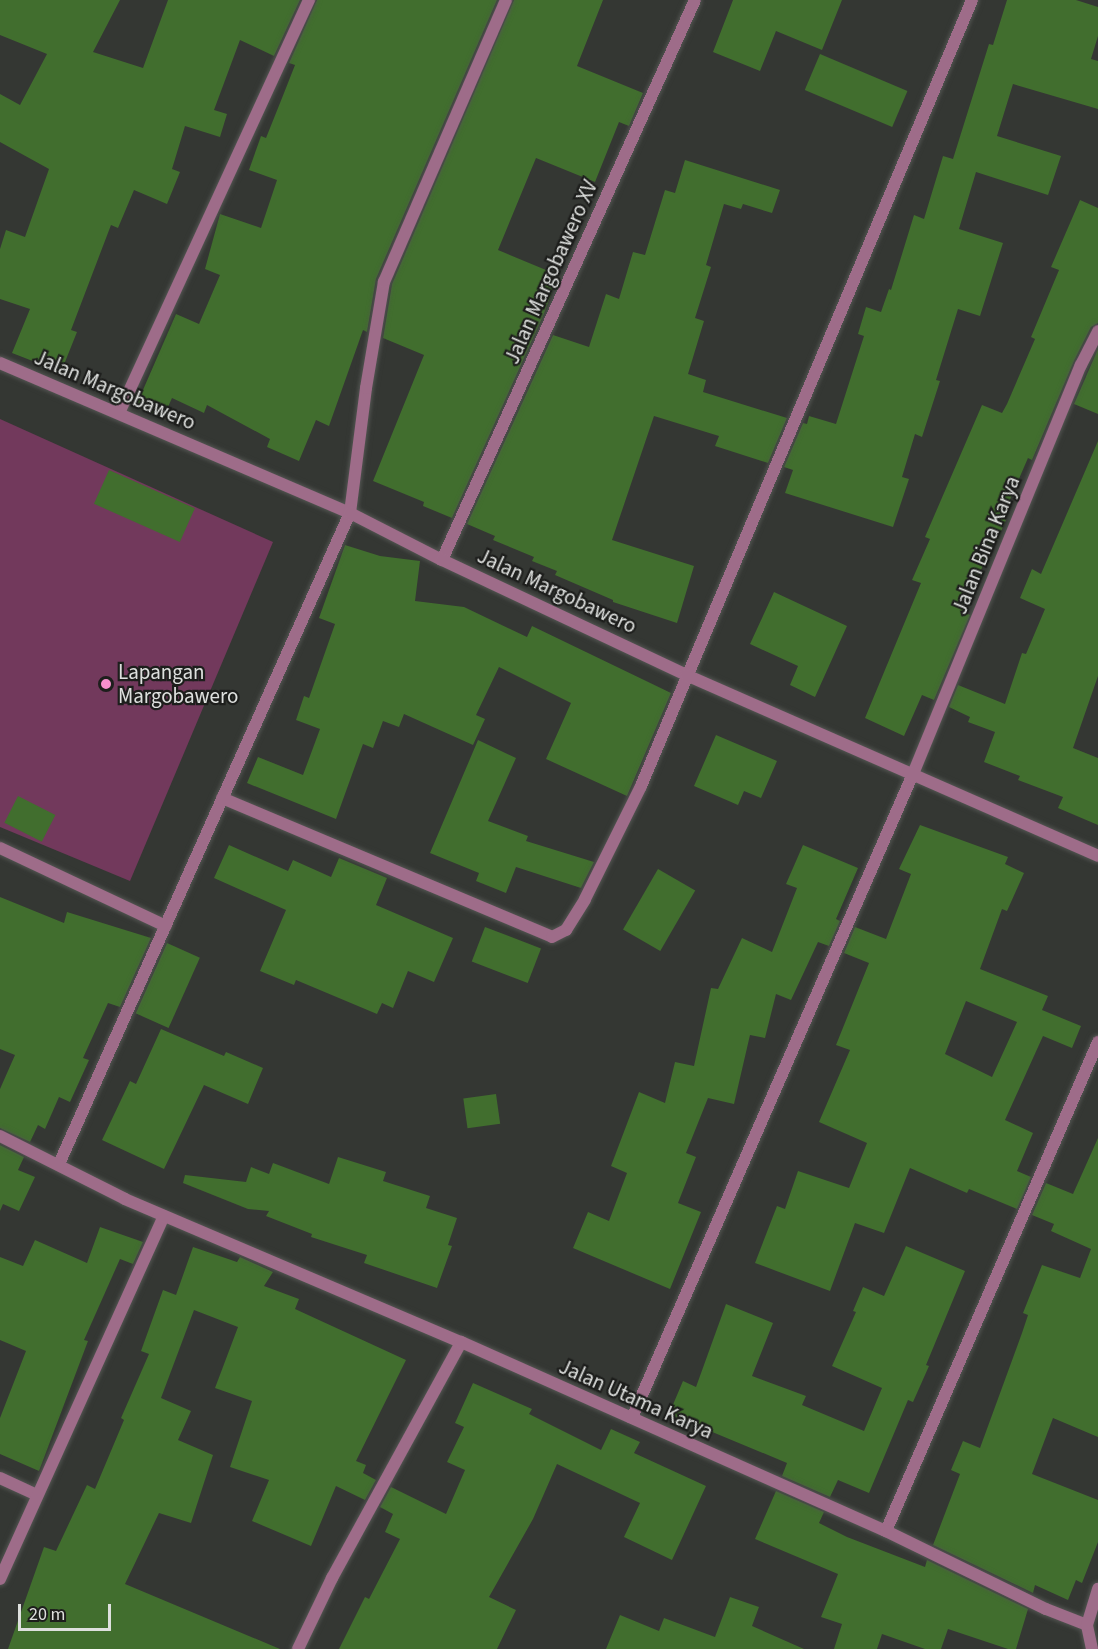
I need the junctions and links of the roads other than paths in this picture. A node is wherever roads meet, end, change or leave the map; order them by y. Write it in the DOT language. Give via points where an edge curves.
graph roads {
  1 [pos="309,0"];
  2 [pos="506,0"];
  3 [pos="695,0"];
  4 [pos="972,0"];
  5 [pos="1098,331"];
  6 [pos="0,363"];
  7 [pos="119,412"];
  8 [pos="350,513"];
  9 [pos="442,560"];
  10 [pos="686,675"];
  11 [pos="913,774"];
  12 [pos="222,798"];
  13 [pos="0,848"];
  14 [pos="1098,856"];
  15 [pos="166,926"];
  16 [pos="1098,1042"];
  17 [pos="0,1136"];
  18 [pos="59,1164"];
  19 [pos="164,1216"];
  20 [pos="461,1342"];
  21 [pos="632,1418"];
  22 [pos="0,1478"];
  23 [pos="37,1496"];
  24 [pos="886,1531"];
  25 [pos="0,1579"];
  26 [pos="1098,1589"];
  27 [pos="1087,1625"];
  28 [pos="298,1649"];
  29 [pos="1092,1649"];
  1 -- 7 [label="street"];
  2 -- 8 [label="street" via="384,282"];
  3 -- 9 [label="street, Jalan Margobawero XV"];
  4 -- 10 [label="street"];
  5 -- 11 [label="street, Jalan Bina Karya"];
  6 -- 7 [label="street, Jalan Margobawero"];
  7 -- 8 [label="street, Jalan Margobawero"];
  8 -- 9 [label="street, Jalan Margobawero"];
  8 -- 12 [label="street"];
  9 -- 10 [label="street, Jalan Margobawero"];
  10 -- 11 [label="street, Jalan Margobawero"];
  10 -- 12 [label="street" via="640,786 585,899 566,930 557,936"];
  11 -- 14 [label="street, Jalan Margobawero"];
  11 -- 21 [label="street, Jalan Bina Karya"];
  12 -- 15 [label="street"];
  13 -- 15 [label="street"];
  15 -- 18 [label="street"];
  16 -- 24 [label="street"];
  17 -- 18 [label="street, Jalan Utama Karya"];
  18 -- 19 [label="street, Jalan Utama Karya"];
  19 -- 20 [label="street, Jalan Utama Karya"];
  19 -- 23 [label="street"];
  20 -- 21 [label="street, Jalan Utama Karya"];
  20 -- 28 [label="street" via="332,1578"];
  21 -- 24 [label="street, Jalan Utama Karya"];
  22 -- 23 [label="street"];
  23 -- 25 [label="street"];
  24 -- 27 [label="street, Jalan Utama Karya"];
  26 -- 27 [label="street"];
  27 -- 29 [label="street"];
}
